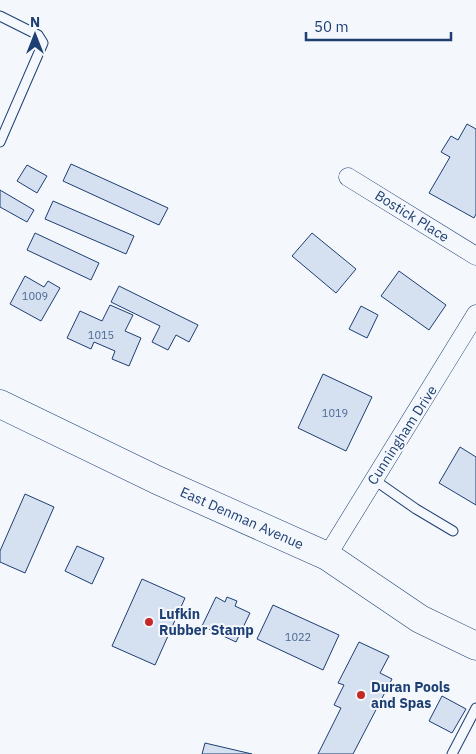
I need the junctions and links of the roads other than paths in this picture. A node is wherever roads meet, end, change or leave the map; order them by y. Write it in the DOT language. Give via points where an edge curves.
graph roads {
  1 [pos="0,16"];
  2 [pos="0,142"];
  3 [pos="348,177"];
  4 [pos="476,256"];
  5 [pos="476,314"];
  6 [pos="0,404"];
  7 [pos="373,479"];
  8 [pos="453,531"];
  9 [pos="327,556"];
  10 [pos="476,646"];
  11 [pos="476,708"];
  12 [pos="452,754"];
  1 -- 2 [label="lane" via="38,35 43,43"];
  3 -- 4 [label="street, Bostick Place"];
  5 -- 7 [label="street, Cunningham Drive"];
  6 -- 9 [label="main road, East Denman Avenue" via="157,480"];
  7 -- 8 [label="lane"];
  7 -- 9 [label="street, Cunningham Drive"];
  9 -- 10 [label="main road, East Denman Avenue" via="420,619"];
  11 -- 12 [label="lane"];
}
